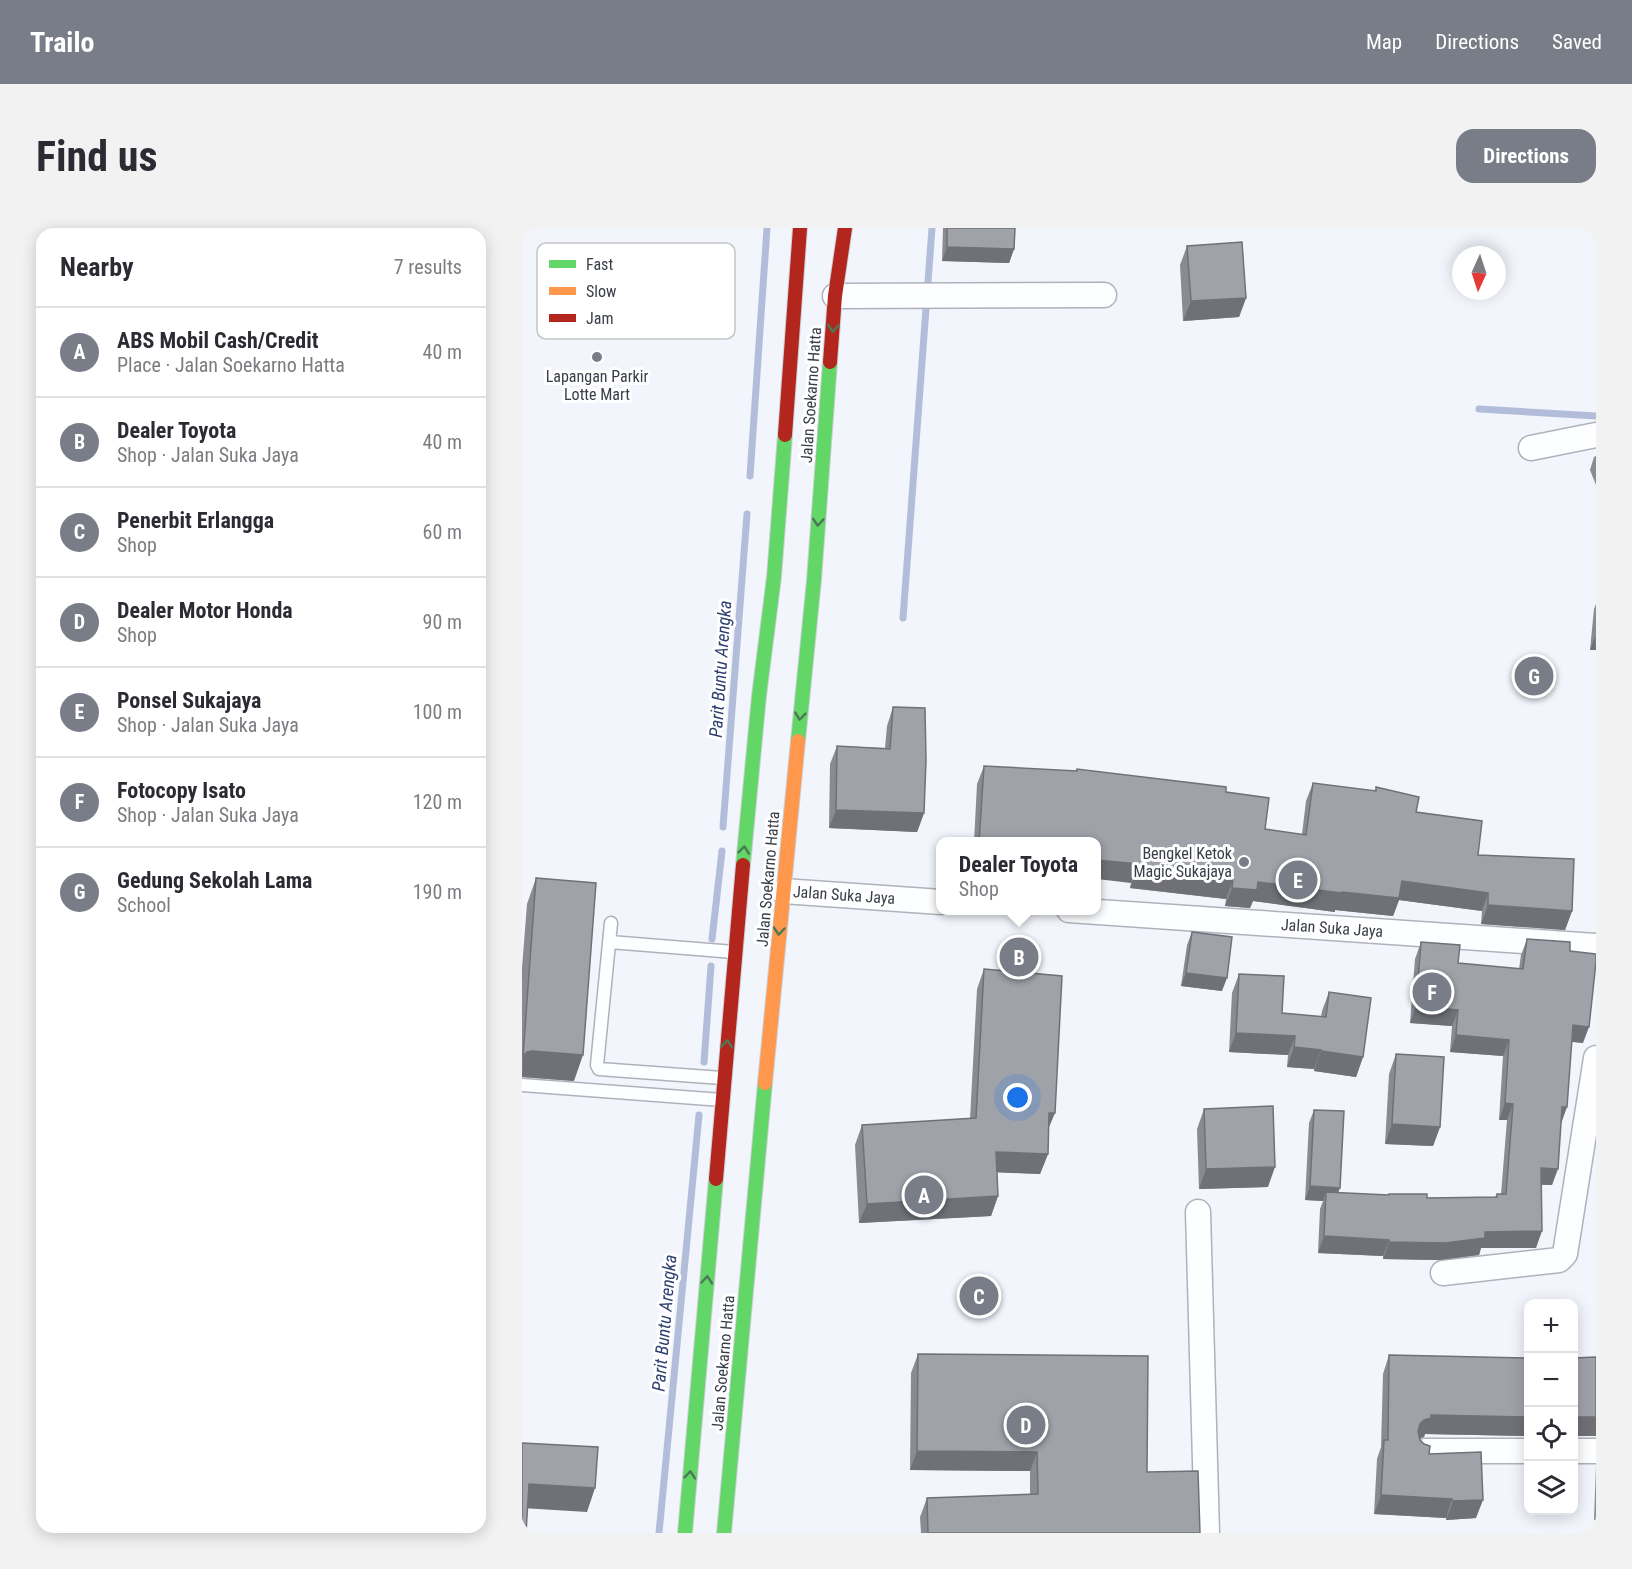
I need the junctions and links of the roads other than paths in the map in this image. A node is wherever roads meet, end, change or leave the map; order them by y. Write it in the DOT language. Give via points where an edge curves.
graph roads {
  1 [pos="800,228"];
  2 [pos="845,228"];
  3 [pos="1104,295"];
  4 [pos="835,296"];
  5 [pos="1596,435"];
  6 [pos="1532,448"];
  7 [pos="783,891"];
  8 [pos="936,902"];
  9 [pos="1101,912"];
  10 [pos="611,923"];
  11 [pos="610,942"];
  12 [pos="1596,946"];
  13 [pos="735,952"];
  14 [pos="1596,1058"];
  15 [pos="724,1078"];
  16 [pos="522,1085"];
  17 [pos="723,1100"];
  18 [pos="1198,1212"];
  19 [pos="1443,1273"];
  20 [pos="1425,1451"];
  21 [pos="1524,1451"];
  22 [pos="1578,1451"];
  23 [pos="1596,1451"];
  24 [pos="685,1533"];
  25 [pos="724,1533"];
  26 [pos="1207,1533"];
  13 -- 1 [label="main road, Jalan Soekarno Hatta, one-way" via="759,696 779,578"];
  2 -- 4 [label="main road, Jalan Soekarno Hatta"];
  3 -- 4 [label="street"];
  4 -- 7 [label="main road, Jalan Soekarno Hatta, one-way"];
  5 -- 6 [label="street"];
  7 -- 8 [label="street, Jalan Suka Jaya"];
  7 -- 25 [label="main road, Jalan Soekarno Hatta, one-way"];
  9 -- 12 [label="street, Jalan Suka Jaya"];
  10 -- 11 [label="lane"];
  11 -- 13 [label="lane"];
  11 -- 15 [label="lane" via="599,1069"];
  15 -- 13 [label="main road, Jalan Soekarno Hatta, one-way"];
  14 -- 19 [label="street" via="1565,1254 1559,1260"];
  15 -- 17 [label="main road, Jalan Soekarno Hatta"];
  16 -- 17 [label="lane"];
  24 -- 17 [label="main road, Jalan Soekarno Hatta, one-way"];
  18 -- 26 [label="street"];
  20 -- 21 [label="street"];
  22 -- 23 [label="street"];
}
